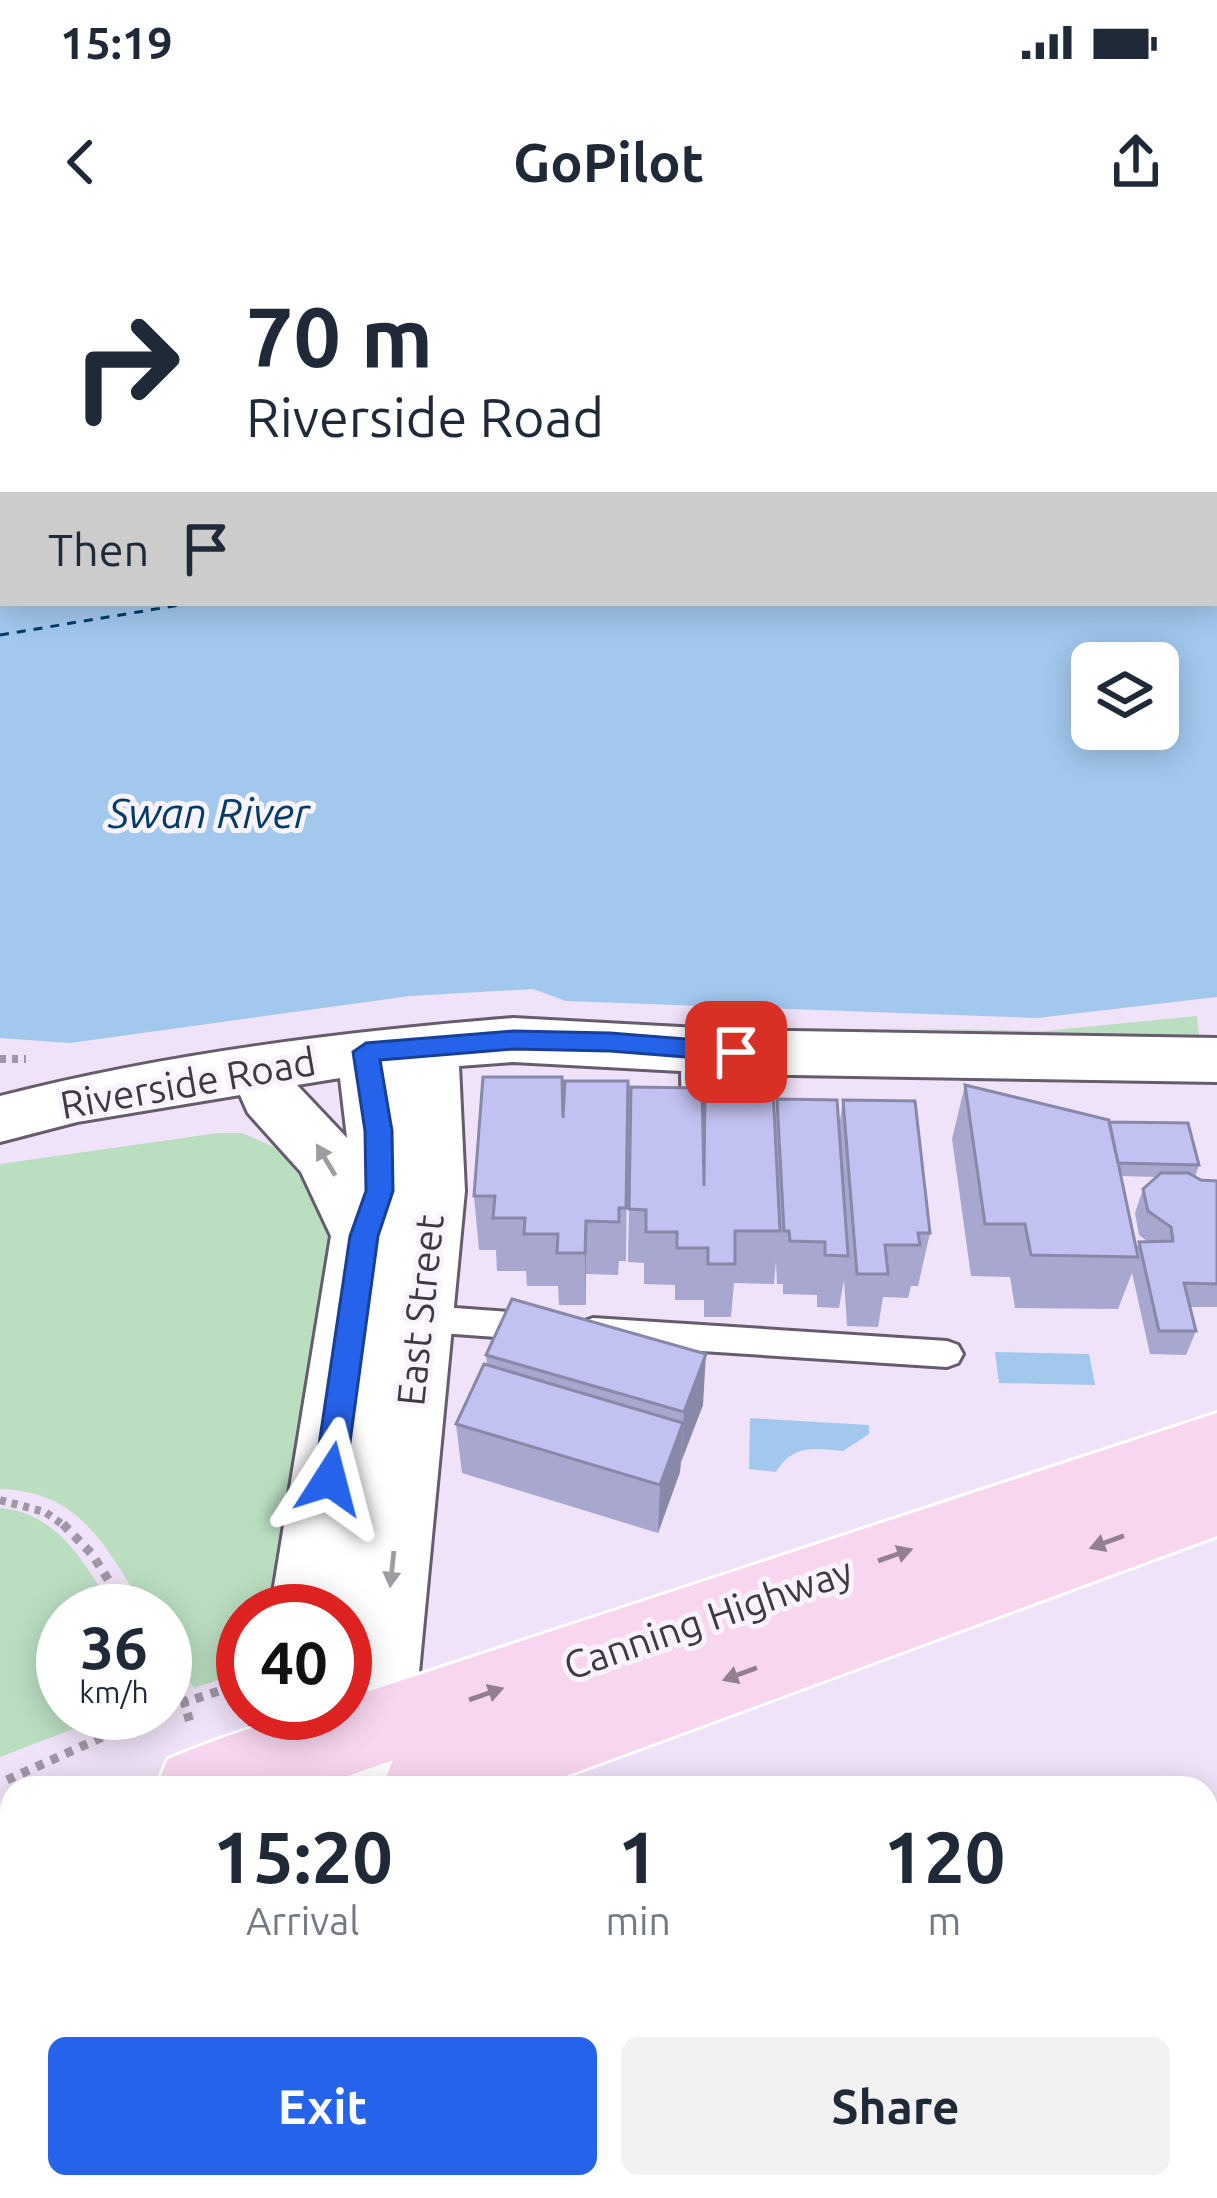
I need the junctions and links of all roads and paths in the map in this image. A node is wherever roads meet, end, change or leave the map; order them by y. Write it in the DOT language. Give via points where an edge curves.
graph roads {
  1 [pos="736,1052"];
  2 [pos="1217,1060"];
  3 [pos="398,1064"];
  4 [pos="270,1097"];
  5 [pos="696,1118"];
  6 [pos="0,1122"];
  7 [pos="364,1236"];
  8 [pos="386,1320"];
  9 [pos="947,1354"];
  10 [pos="1217,1444"];
  11 [pos="0,1500"];
  12 [pos="1217,1503"];
  13 [pos="111,1584"];
  14 [pos="316,1584"];
  15 [pos="95,1740"];
  16 [pos="287,1754"];
  17 [pos="195,1759"];
  18 [pos="388,1769"];
  19 [pos="14,1776"];
  1 -- 2 [label="street, Riverside Road"];
  1 -- 3 [label="street, Riverside Road"];
  1 -- 5 [label="lane" via="695,1072"];
  3 -- 4 [label="street, Riverside Road"];
  3 -- 6 [label="street, Riverside Road" via="77,1100"];
  3 -- 7 [label="street, East Street" via="380,1191"];
  3 -- 8 [label="street, East Street" via="432,1191"];
  4 -- 6 [label="street, Riverside Road" via="80,1125"];
  7 -- 4 [label="street, one-way" via="327,1158"];
  7 -- 8 [label="street, East Street"];
  8 -- 9 [label="lane"];
  8 -- 14 [label="street, East Street"];
  8 -- 18 [label="street, East Street, one-way"];
  18 -- 10 [label="main road, Canning Highway, one-way"];
  11 -- 13 [label="path" via="55,1515 85,1541"];
  12 -- 18 [label="main road, Canning Highway, one-way"];
  15 -- 19 [label="path"];
  16 -- 17 [label="main road, Canning Highway"];
  16 -- 18 [label="main road, Canning Highway"];
}
